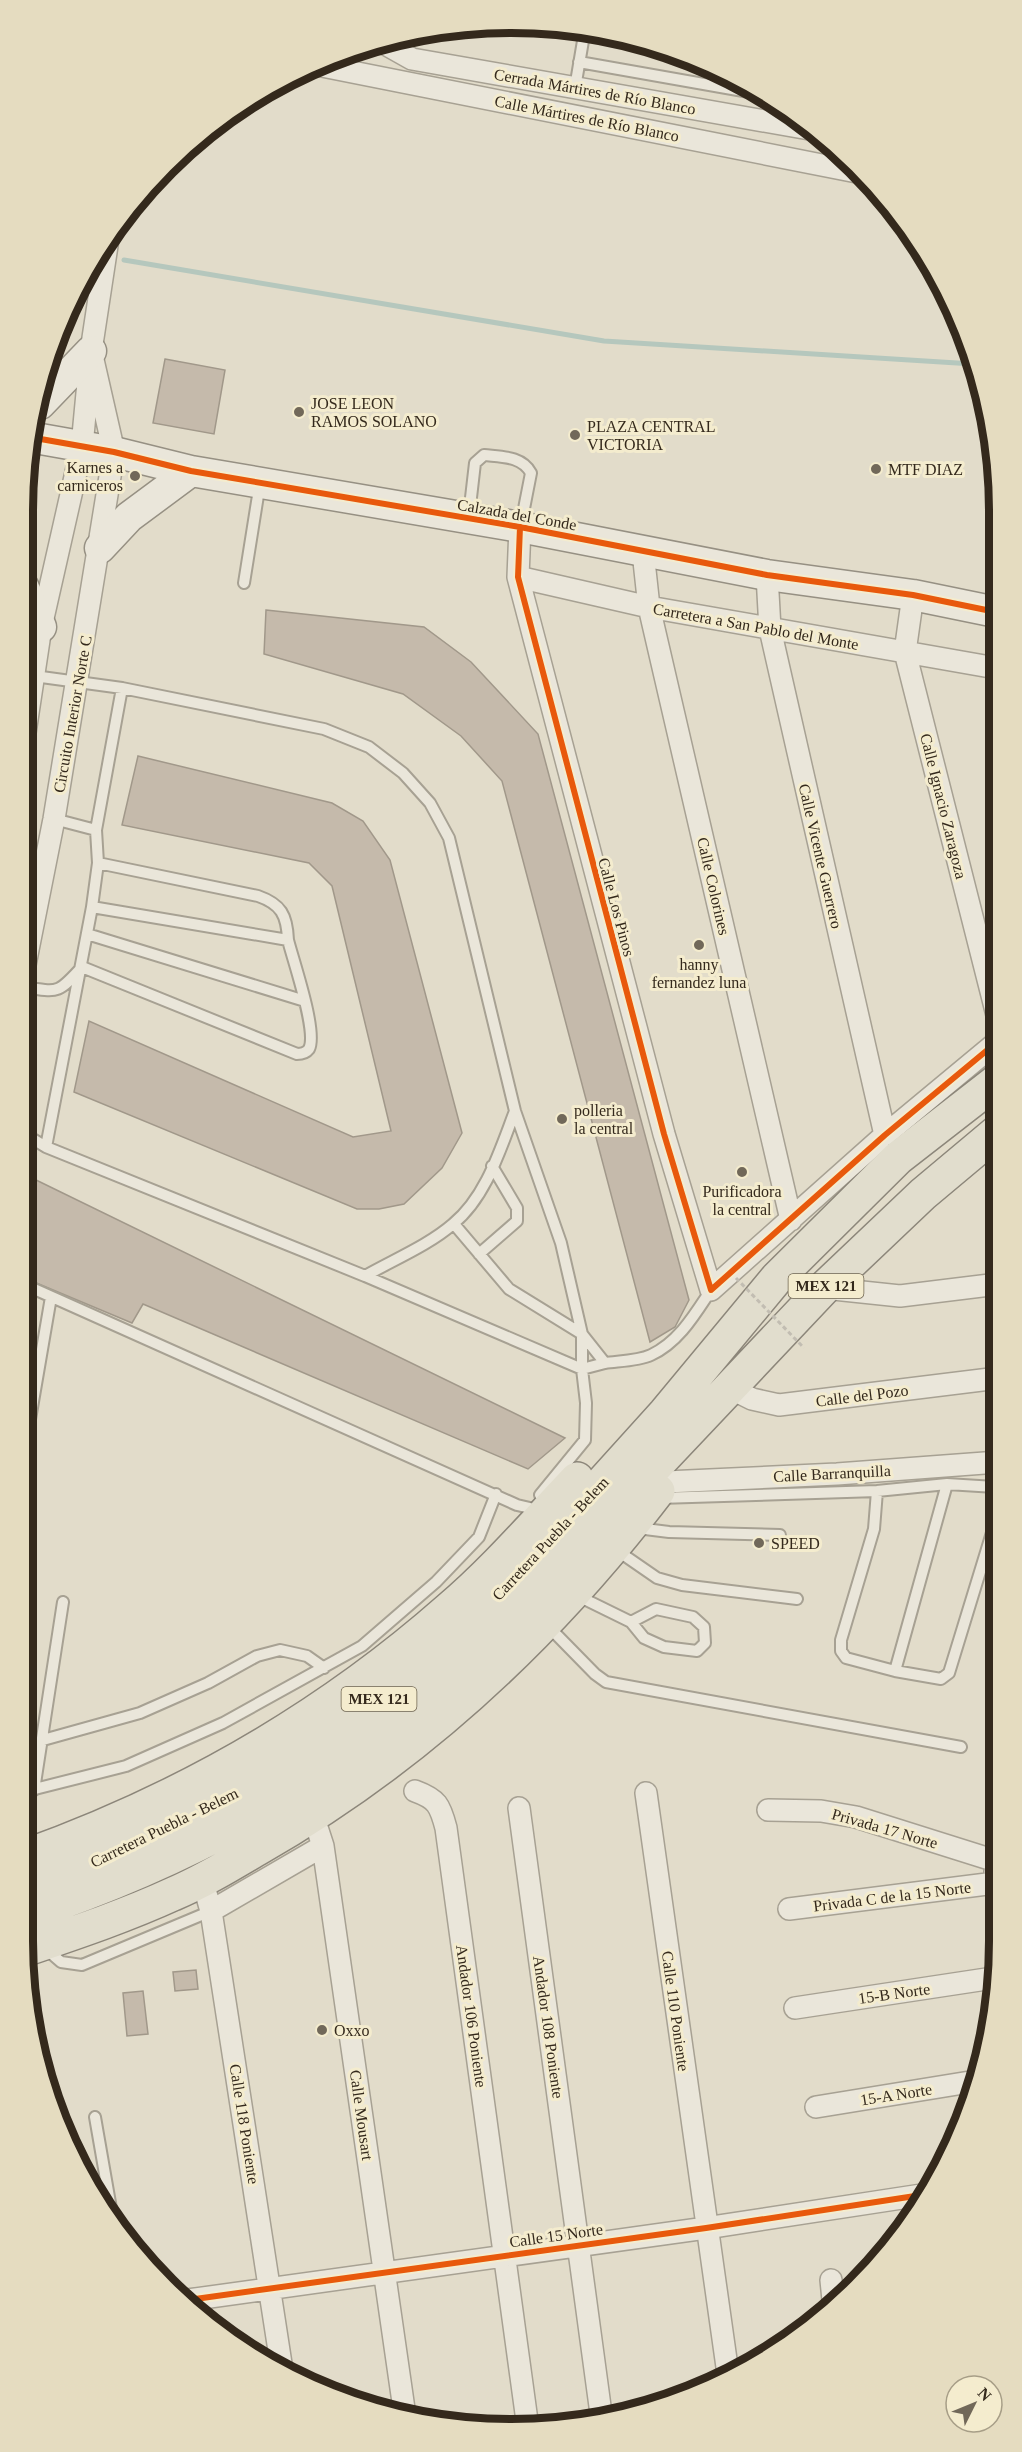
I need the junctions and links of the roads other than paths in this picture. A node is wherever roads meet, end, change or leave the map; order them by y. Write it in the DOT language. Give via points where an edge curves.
graph roads {
  1 [pos="583,39"];
  2 [pos="392,48"];
  3 [pos="579,62"];
  4 [pos="333,67"];
  5 [pos="575,88"];
  6 [pos="737,90"];
  7 [pos="794,127"];
  8 [pos="812,140"];
  9 [pos="807,162"];
  10 [pos="845,170"];
  11 [pos="105,260"];
  12 [pos="91,351"];
  13 [pos="47,397"];
  14 [pos="39,439"];
  15 [pos="82,446"];
  16 [pos="114,452"];
  17 [pos="191,471"];
  18 [pos="260,483"];
  19 [pos="469,519"];
  20 [pos="520,527"];
  21 [pos="100,548"];
  22 [pos="643,552"];
  23 [pos="767,575"];
  24 [pos="518,577"];
  25 [pos="244,583"];
  26 [pos="913,595"];
  27 [pos="649,607"];
  28 [pos="33,610"];
  29 [pos="989,611"];
  30 [pos="41,627"];
  31 [pos="770,628"];
  32 [pos="905,652"];
  33 [pos="989,667"];
  34 [pos="34,676"];
  35 [pos="33,682"];
  36 [pos="77,682"];
  37 [pos="122,688"];
  38 [pos="54,819"];
  39 [pos="96,830"];
  40 [pos="98,863"];
  41 [pos="92,907"];
  42 [pos="33,921"];
  43 [pos="87,934"];
  44 [pos="288,940"];
  45 [pos="82,967"];
  46 [pos="989,983"];
  47 [pos="33,989"];
  48 [pos="305,1001"];
  49 [pos="989,1053"];
  50 [pos="989,1084"];
  51 [pos="956,1096"];
  52 [pos="515,1111"];
  53 [pos="885,1136"];
  54 [pos="33,1139"];
  55 [pos="989,1139"];
  56 [pos="46,1147"];
  57 [pos="492,1166"];
  58 [pos="791,1220"];
  59 [pos="453,1224"];
  60 [pos="479,1254"];
  61 [pos="365,1275"];
  62 [pos="989,1285"];
  63 [pos="824,1288"];
  64 [pos="33,1289"];
  65 [pos="711,1290"];
  66 [pos="51,1297"];
  67 [pos="582,1334"];
  68 [pos="605,1364"];
  69 [pos="582,1369"];
  70 [pos="697,1374"];
  71 [pos="989,1379"];
  72 [pos="730,1388"];
  73 [pos="33,1398"];
  74 [pos="989,1463"];
  75 [pos="662,1478"];
  76 [pos="946,1484"];
  77 [pos="989,1487"];
  78 [pos="878,1491"];
  79 [pos="496,1494"];
  80 [pos="530,1508"];
  81 [pos="780,1535"];
  82 [pos="622,1537"];
  83 [pos="989,1542"];
  84 [pos="504,1555"];
  85 [pos="573,1593"];
  86 [pos="797,1599"];
  87 [pos="63,1602"];
  88 [pos="631,1622"];
  89 [pos="546,1624"];
  90 [pos="376,1652"];
  91 [pos="324,1668"];
  92 [pos="896,1671"];
  93 [pos="43,1740"];
  94 [pos="961,1747"];
  95 [pos="33,1774"];
  96 [pos="33,1790"];
  97 [pos="415,1791"];
  98 [pos="646,1794"];
  99 [pos="519,1808"];
  100 [pos="768,1810"];
  101 [pos="314,1815"];
  102 [pos="323,1846"];
  103 [pos="33,1853"];
  104 [pos="989,1859"];
  105 [pos="202,1879"];
  106 [pos="989,1884"];
  107 [pos="33,1885"];
  108 [pos="789,1909"];
  109 [pos="211,1911"];
  110 [pos="33,1912"];
  111 [pos="33,1947"];
  112 [pos="33,1948"];
  113 [pos="987,1979"];
  114 [pos="795,2008"];
  115 [pos="968,2082"];
  116 [pos="816,2107"];
  117 [pos="95,2117"];
  118 [pos="915,2196"];
  119 [pos="109,2200"];
  120 [pos="706,2228"];
  121 [pos="579,2246"];
  122 [pos="505,2256"];
  123 [pos="385,2274"];
  124 [pos="271,2288"];
  125 [pos="195,2299"];
  126 [pos="281,2360"];
  127 [pos="728,2367"];
  128 [pos="404,2407"];
  129 [pos="601,2411"];
  130 [pos="527,2418"];
  1 -- 3 [label="lane"];
  2 -- 5 [label="street, Cerrada Mártires de Río Blanco" via="412,59"];
  3 -- 5 [label="lane"];
  3 -- 6 [label="lane"];
  4 -- 9 [label="street, Calle Mártires de Río Blanco"];
  5 -- 7 [label="street, Cerrada Mártires de Río Blanco"];
  8 -- 9 [label="street"];
  9 -- 10 [label="street, Calle Mártires de Río Blanco"];
  11 -- 12 [label="street"];
  12 -- 13 [label="street"];
  12 -- 15 [label="street"];
  12 -- 16 [label="street"];
  14 -- 15 [label="street, Calzada del Conde"];
  15 -- 16 [label="street, Calzada del Conde"];
  15 -- 30 [label="street"];
  16 -- 17 [label="street, Calzada del Conde"];
  16 -- 21 [label="street, Circuito Interior Norte C"];
  17 -- 18 [label="street, Calzada del Conde"];
  17 -- 21 [label="street" via="129,517"];
  18 -- 19 [label="street, Calzada del Conde"];
  18 -- 25 [label="lane"];
  19 -- 20 [label="street, Calzada del Conde"];
  19 -- 20 [label="lane" via="479,458 484,455 520,460 531,473"];
  20 -- 22 [label="street, Calzada del Conde"];
  20 -- 24 [label="street, Calle Los Pinos"];
  21 -- 36 [label="street, Circuito Interior Norte C"];
  22 -- 23 [label="street, Calzada del Conde"];
  22 -- 27 [label="street, Calle Colorines"];
  23 -- 26 [label="street, Calzada del Conde"];
  23 -- 31 [label="street, Calle Vicente Guerrero"];
  24 -- 27 [label="street, Carretera a San Pablo del Monte"];
  24 -- 65 [label="street, Calle Los Pinos" via="661,1123"];
  26 -- 29 [label="street, Calzada del Conde"];
  26 -- 32 [label="street, Calle Ignacio Zaragoza"];
  27 -- 31 [label="street, Carretera a San Pablo del Monte"];
  27 -- 58 [label="street, Calle Colorines"];
  28 -- 30 [label="street"];
  30 -- 34 [label="street"];
  31 -- 32 [label="street, Carretera a San Pablo del Monte"];
  31 -- 53 [label="street, Calle Vicente Guerrero"];
  32 -- 33 [label="street, Carretera a San Pablo del Monte"];
  32 -- 46 [label="street, Calle Ignacio Zaragoza"];
  34 -- 35 [label="street"];
  34 -- 36 [label="lane"];
  36 -- 37 [label="lane"];
  36 -- 38 [label="street, Circuito Interior Norte C"];
  37 -- 39 [label="lane"];
  37 -- 52 [label="lane" via="324,729 369,747 403,773 430,803 449,838"];
  38 -- 39 [label="lane"];
  38 -- 42 [label="street, Circuito Interior Norte C"];
  39 -- 40 [label="lane"];
  40 -- 41 [label="lane"];
  40 -- 44 [label="lane" via="272,901 287,924"];
  41 -- 43 [label="lane"];
  41 -- 44 [label="lane"];
  43 -- 45 [label="lane"];
  43 -- 48 [label="lane"];
  44 -- 48 [label="lane"];
  45 -- 47 [label="lane" via="55,992"];
  45 -- 48 [label="lane" via="297,1054 309,1050 312,1038"];
  45 -- 56 [label="lane"];
  49 -- 51 [label="street"];
  50 -- 51 [label="main road, Carretera Puebla - Belem / MEX 121"];
  51 -- 53 [label="street"];
  51 -- 70 [label="main road, Carretera Puebla - Belem / MEX 121" via="777,1278"];
  52 -- 57 [label="lane"];
  52 -- 67 [label="lane" via="561,1243"];
  53 -- 58 [label="street"];
  54 -- 56 [label="lane"];
  55 -- 63 [label="main road, Carretera Puebla - Belem / MEX 121" via="923,1194"];
  56 -- 61 [label="lane"];
  57 -- 59 [label="lane" via="477,1197"];
  57 -- 60 [label="lane" via="517,1208 517,1221"];
  58 -- 65 [label="street"];
  59 -- 60 [label="lane"];
  59 -- 61 [label="lane"];
  60 -- 67 [label="lane" via="509,1289"];
  61 -- 69 [label="lane"];
  62 -- 63 [label="street" via="900,1296"];
  63 -- 72 [label="main road, Carretera Puebla - Belem / MEX 121"];
  64 -- 66 [label="lane"];
  65 -- 68 [label="lane" via="671,1341 650,1355"];
  66 -- 73 [label="lane"];
  66 -- 79 [label="lane"];
  67 -- 68 [label="lane"];
  67 -- 69 [label="lane"];
  68 -- 69 [label="lane"];
  69 -- 80 [label="lane" via="585,1440"];
  70 -- 84 [label="main road" via="642,1409"];
  70 -- 107 [label="main road, Carretera Puebla - Belem / MEX 121" via="535,1557 406,1679 300,1754 208,1807 88,1865"];
  71 -- 72 [label="street, Calle del Pozo" via="779,1405 752,1399"];
  72 -- 75 [label="main road, Carretera Puebla - Belem / MEX 121" via="708,1412"];
  74 -- 75 [label="street, Calle Barranquilla" via="837,1474"];
  75 -- 78 [label="lane"];
  75 -- 82 [label="main road"];
  75 -- 110 [label="main road, Carretera Puebla - Belem / MEX 121" via="518,1611 356,1749 300,1787 183,1853"];
  76 -- 77 [label="lane"];
  76 -- 78 [label="lane"];
  76 -- 92 [label="lane"];
  78 -- 92 [label="lane" via="874,1529 841,1651 846,1658"];
  79 -- 80 [label="lane"];
  79 -- 90 [label="lane" via="479,1537"];
  80 -- 84 [label="lane"];
  81 -- 82 [label="lane" via="669,1532"];
  82 -- 85 [label="main road"];
  82 -- 86 [label="lane" via="657,1578 682,1585"];
  83 -- 92 [label="lane" via="949,1673 941,1679"];
  84 -- 90 [label="main road" via="450,1609"];
  85 -- 88 [label="lane"];
  85 -- 89 [label="main road"];
  87 -- 93 [label="lane"];
  88 -- 88 [label="lane" via="644,1638 664,1647 697,1652 705,1643 704,1627 693,1617 656,1609"];
  89 -- 94 [label="lane" via="606,1682"];
  89 -- 101 [label="main road" via="418,1741"];
  90 -- 91 [label="lane"];
  90 -- 103 [label="main road" via="331,1702 246,1757 140,1810"];
  91 -- 93 [label="lane" via="307,1656 280,1650 256,1656 208,1683 140,1713"];
  91 -- 96 [label="lane" via="223,1723 126,1766"];
  93 -- 95 [label="lane"];
  97 -- 122 [label="street, Andador 106 Poniente" via="431,1796 441,1809 446,1828"];
  98 -- 120 [label="street, Calle 110 Poniente"];
  99 -- 121 [label="street, Andador 108 Poniente"];
  100 -- 104 [label="street, Privada 17 Norte" via="821,1810 856,1817"];
  101 -- 102 [label="street, Calle Mousart"];
  101 -- 105 [label="main road"];
  102 -- 109 [label="street"];
  102 -- 123 [label="street, Calle Mousart"];
  105 -- 109 [label="street, Calle 118 Poniente"];
  105 -- 111 [label="main road" via="174,1894"];
  106 -- 108 [label="street, Privada C de la 15 Norte"];
  109 -- 112 [label="lane" via="82,1965 62,1962"];
  109 -- 124 [label="street, Calle 118 Poniente"];
  113 -- 114 [label="street, 15-B Norte"];
  115 -- 116 [label="street, 15-A Norte"];
  117 -- 119 [label="lane"];
  118 -- 120 [label="street, Calle 15 Norte"];
  120 -- 121 [label="street, Calle 15 Norte"];
  120 -- 127 [label="street, Calle 110 Poniente"];
  121 -- 122 [label="street, Calle 15 Norte"];
  121 -- 129 [label="street, Andador 108 Poniente"];
  122 -- 123 [label="street, Calle 15 Norte"];
  122 -- 130 [label="street, Andador 106 Poniente"];
  123 -- 124 [label="street, Calle 15 Norte"];
  123 -- 128 [label="street, Calle Mousart"];
  124 -- 125 [label="street, Calle 15 Norte"];
  124 -- 126 [label="street, Calle 118 Poniente"];
}
